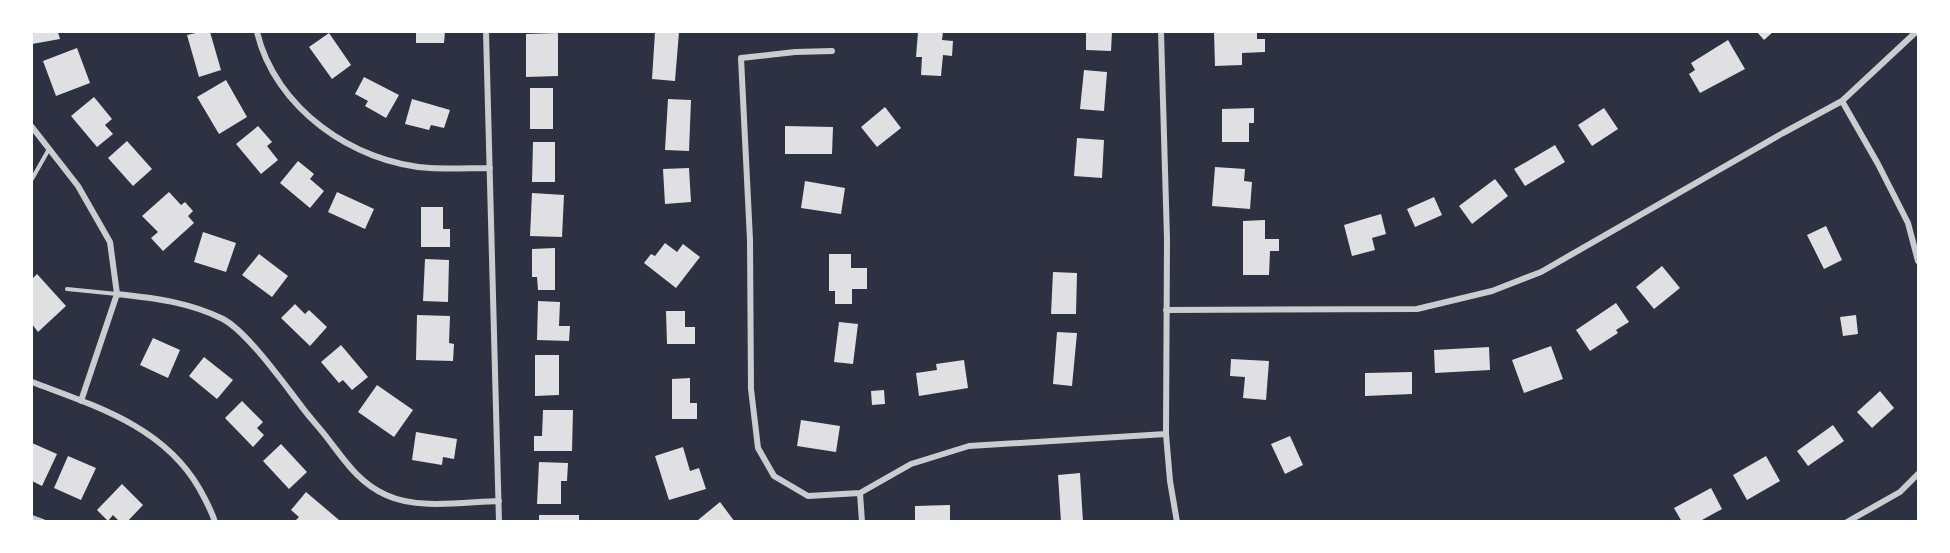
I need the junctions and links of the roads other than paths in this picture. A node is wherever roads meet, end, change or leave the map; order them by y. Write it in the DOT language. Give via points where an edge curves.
graph roads {
  1 [pos="257,32"];
  2 [pos="486,32"];
  3 [pos="1161,32"];
  4 [pos="1916,32"];
  5 [pos="832,51"];
  6 [pos="1842,101"];
  7 [pos="32,127"];
  8 [pos="48,149"];
  9 [pos="490,168"];
  10 [pos="32,179"];
  11 [pos="1918,261"];
  12 [pos="67,290"];
  13 [pos="117,294"];
  14 [pos="1166,310"];
  15 [pos="32,382"];
  16 [pos="81,401"];
  17 [pos="1166,434"];
  18 [pos="1918,474"];
  19 [pos="860,493"];
  20 [pos="499,501"];
  21 [pos="32,518"];
  22 [pos="43,522"];
  23 [pos="215,522"];
  24 [pos="499,522"];
  25 [pos="862,522"];
  26 [pos="1177,522"];
  27 [pos="1847,522"];
  1 -- 9 [label="street" via="270,68 282,87 310,117 345,143 407,165"];
  2 -- 9 [label="street"];
  3 -- 14 [label="street"];
  4 -- 6 [label="street"];
  5 -- 19 [label="street" via="741,58 750,240 751,389 758,448 774,476 808,496"];
  6 -- 11 [label="street" via="1908,223"];
  6 -- 14 [label="street" via="1541,272 1492,291 1417,309"];
  7 -- 8 [label="street"];
  8 -- 10 [label="lane"];
  8 -- 13 [label="street" via="78,186 110,242"];
  9 -- 20 [label="street"];
  12 -- 13 [label="lane"];
  13 -- 16 [label="street"];
  13 -- 20 [label="street" via="187,304 225,320 259,354 354,473 388,497 424,504"];
  14 -- 17 [label="street"];
  15 -- 16 [label="street"];
  16 -- 23 [label="street" via="129,422 173,453 212,510"];
  17 -- 19 [label="street" via="969,446 910,464"];
  17 -- 26 [label="street"];
  18 -- 27 [label="street" via="1900,492"];
  19 -- 25 [label="street"];
  20 -- 24 [label="street"];
  21 -- 22 [label="street"];
}
